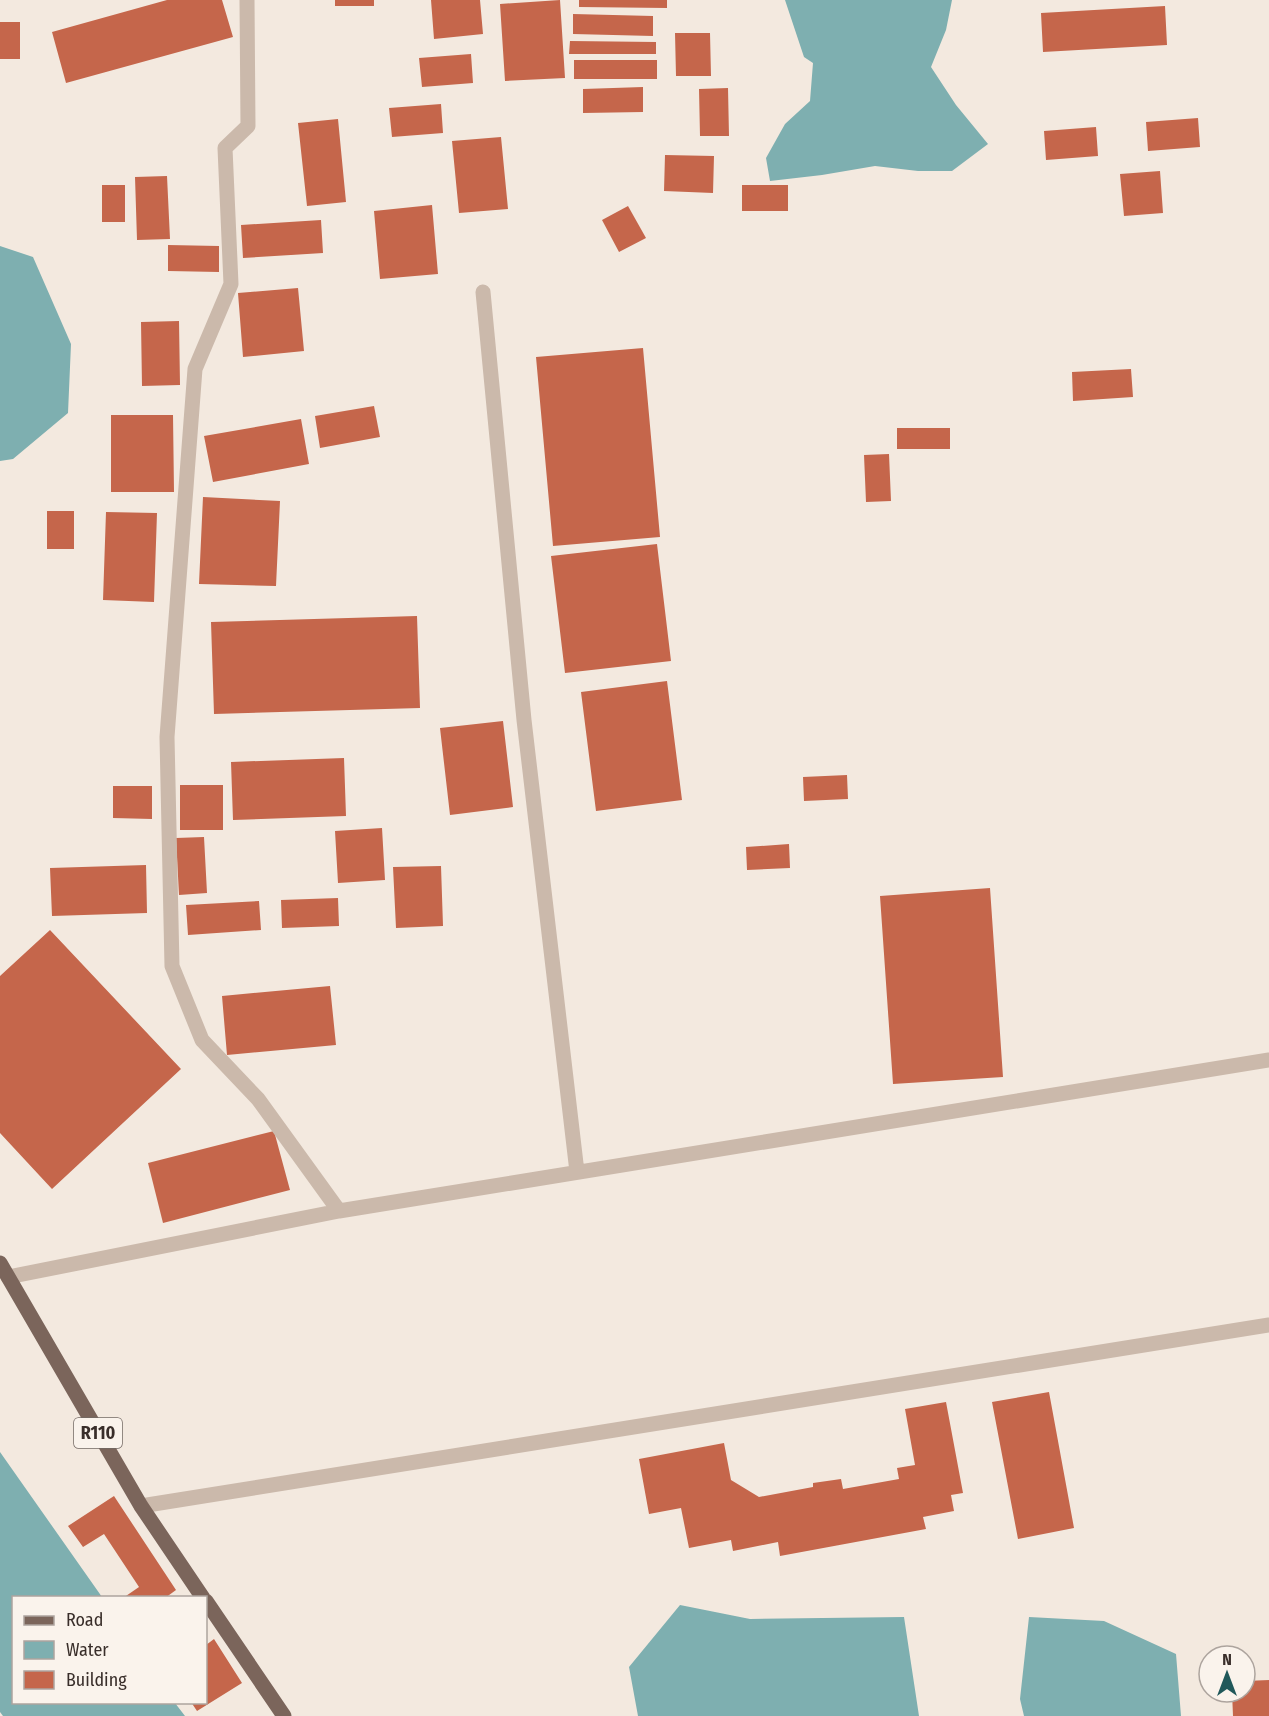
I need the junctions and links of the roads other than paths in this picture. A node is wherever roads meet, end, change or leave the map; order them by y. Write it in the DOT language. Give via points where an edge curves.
graph roads {
  1 [pos="247,0"];
  2 [pos="483,292"];
  3 [pos="1269,1060"];
  4 [pos="577,1172"];
  5 [pos="339,1211"];
  6 [pos="4,1270"];
  7 [pos="1269,1325"];
  8 [pos="141,1506"];
  9 [pos="202,1596"];
  10 [pos="207,1603"];
  11 [pos="284,1716"];
  1 -- 5 [label="street" via="249,126 225,148 231,284 195,369 167,737 172,966 202,1040 258,1100"];
  2 -- 4 [label="street" via="525,720"];
  3 -- 4 [label="street"];
  4 -- 5 [label="street"];
  5 -- 6 [label="street"];
  6 -- 8 [label="main road, R110"];
  7 -- 8 [label="street"];
  8 -- 9 [label="main road, R110"];
  10 -- 11 [label="main road, R110"];
}
